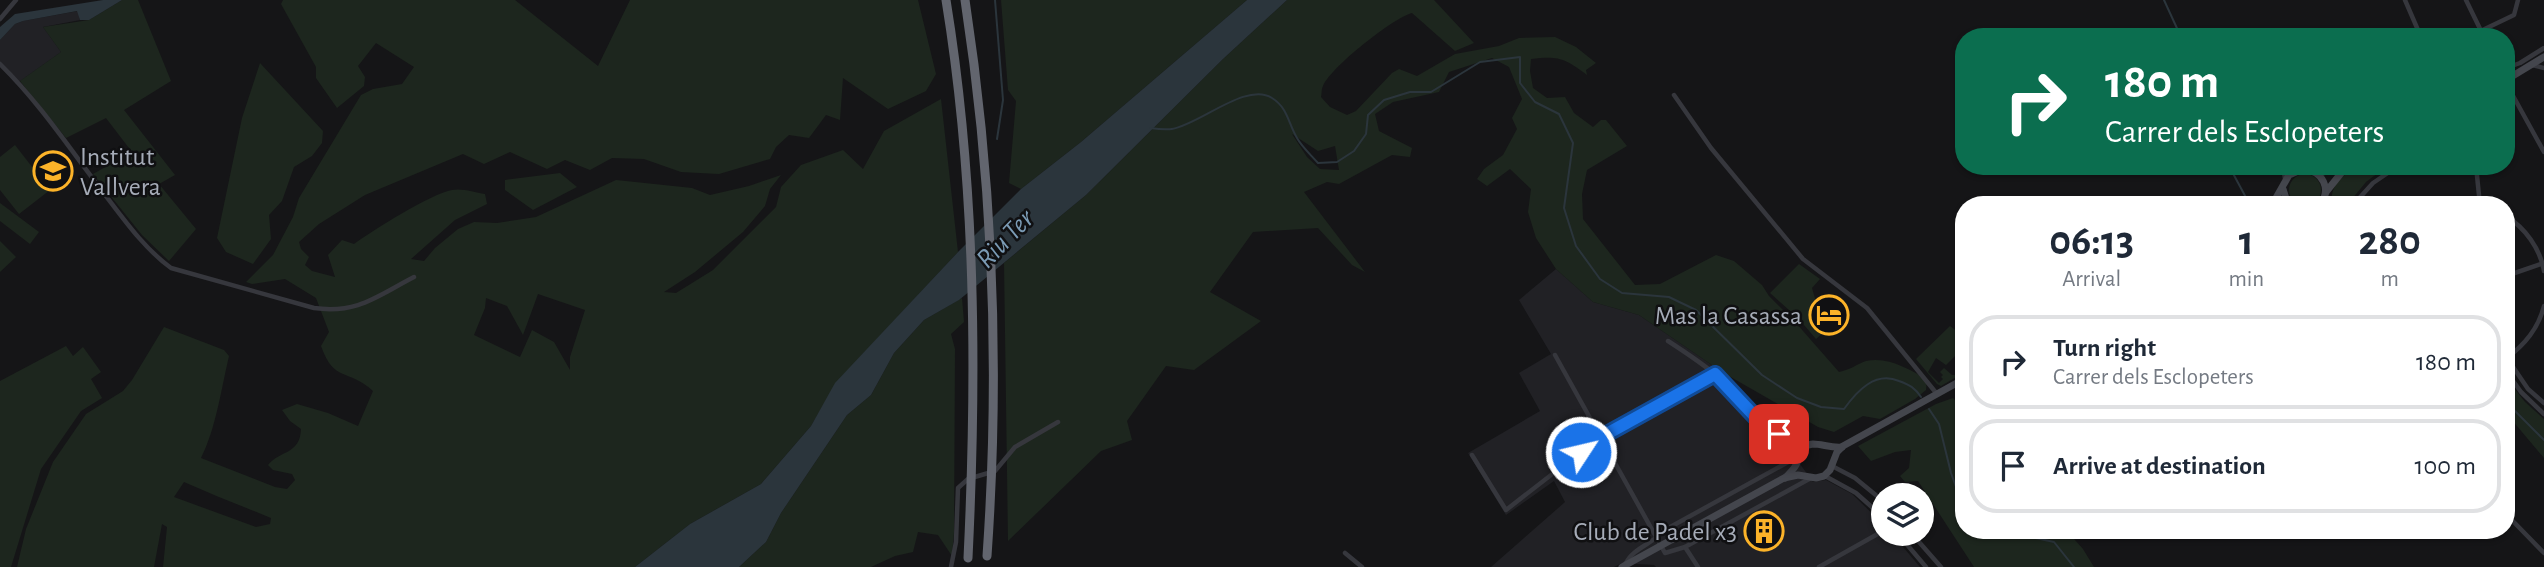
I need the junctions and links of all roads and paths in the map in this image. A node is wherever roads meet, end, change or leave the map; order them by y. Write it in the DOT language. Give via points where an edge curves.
graph roads {
  1 [pos="6,0"];
  2 [pos="16,0"];
  3 [pos="946,0"];
  4 [pos="965,0"];
  5 [pos="2405,0"];
  6 [pos="2466,0"];
  7 [pos="2518,0"];
  8 [pos="11,6"];
  9 [pos="0,19"];
  10 [pos="2417,28"];
  11 [pos="2479,28"];
  12 [pos="2492,28"];
  13 [pos="2544,47"];
  14 [pos="2544,57"];
  15 [pos="0,64"];
  16 [pos="2515,65"];
  17 [pos="2531,65"];
  18 [pos="2544,68"];
  19 [pos="2515,75"];
  20 [pos="1674,95"];
  21 [pos="2515,98"];
  22 [pos="2544,152"];
  23 [pos="2284,175"];
  24 [pos="2291,175"];
  25 [pos="2316,175"];
  26 [pos="2342,175"];
  27 [pos="2386,175"];
  28 [pos="2477,175"];
  29 [pos="2284,184"];
  30 [pos="2277,196"];
  31 [pos="2285,196"];
  32 [pos="2324,196"];
  33 [pos="2327,196"];
  34 [pos="2362,196"];
  35 [pos="2479,196"];
  36 [pos="2515,222"];
  37 [pos="2543,264"];
  38 [pos="2544,271"];
  39 [pos="2515,273"];
  40 [pos="414,276"];
  41 [pos="2544,306"];
  42 [pos="1668,341"];
  43 [pos="2515,349"];
  44 [pos="1555,355"];
  45 [pos="2515,370"];
  46 [pos="1715,374"];
  47 [pos="1955,384"];
  48 [pos="2515,384"];
  49 [pos="1935,395"];
  50 [pos="2544,402"];
  51 [pos="2544,414"];
  52 [pos="1058,422"];
  53 [pos="1600,438"];
  54 [pos="1789,440"];
  55 [pos="1813,444"];
  56 [pos="1843,446"];
  57 [pos="1824,447"];
  58 [pos="1472,455"];
  59 [pos="1798,458"];
  60 [pos="1832,463"];
  61 [pos="1824,476"];
  62 [pos="1809,477"];
  63 [pos="1784,478"];
  64 [pos="1871,491"];
  65 [pos="1871,506"];
  66 [pos="2515,523"];
  67 [pos="1871,538"];
  68 [pos="1659,543"];
  69 [pos="1908,546"];
  70 [pos="1923,546"];
  71 [pos="1685,547"];
  72 [pos="1345,553"];
  73 [pos="2544,553"];
  74 [pos="987,556"];
  75 [pos="968,558"];
  76 [pos="1624,566"];
  77 [pos="951,567"];
  78 [pos="1362,567"];
  79 [pos="1698,567"];
  80 [pos="1819,567"];
  81 [pos="1926,567"];
  82 [pos="1941,567"];
  1 -- 8 [label="street"];
  2 -- 8 [label="street"];
  3 -- 75 [label="highway, bridge" via="971,249 974,407"];
  4 -- 74 [label="highway, bridge" via="979,103 989,246 993,427"];
  5 -- 10 [label="street"];
  6 -- 11 [label="street"];
  7 -- 12 [label="street" via="2514,15"];
  8 -- 9 [label="street"];
  13 -- 16 [label="street"];
  14 -- 17 [label="main road"];
  15 -- 40 [label="street" via="130,228 171,268 333,310 367,303"];
  17 -- 18 [label="street"];
  17 -- 19 [label="main road"];
  20 -- 49 [label="street" via="1711,148 1804,259 1867,308"];
  21 -- 22 [label="street"];
  23 -- 29 [label="street"];
  24 -- 29 [label="main road"];
  25 -- 32 [label="main road" via="2324,181"];
  26 -- 33 [label="main road"];
  27 -- 34 [label="street"];
  28 -- 35 [label="street"];
  29 -- 30 [label="main road"];
  29 -- 31 [label="main road"];
  36 -- 37 [label="street" via="2534,243"];
  37 -- 38 [label="street"];
  37 -- 39 [label="street"];
  41 -- 43 [label="street" via="2531,335"];
  42 -- 46 [label="street"];
  44 -- 53 [label="street"];
  45 -- 50 [label="street"];
  46 -- 53 [label="street"];
  46 -- 54 [label="street" via="1761,423"];
  47 -- 49 [label="main road"];
  48 -- 51 [label="street"];
  49 -- 56 [label="main road"];
  52 -- 77 [label="street" via="1022,442 995,471 968,479 958,488"];
  53 -- 58 [label="street" via="1506,510"];
  53 -- 68 [label="street"];
  54 -- 55 [label="street"];
  54 -- 59 [label="street"];
  55 -- 57 [label="main road"];
  55 -- 59 [label="main road"];
  56 -- 57 [label="main road"];
  56 -- 60 [label="main road"];
  57 -- 60 [label="main road"];
  59 -- 62 [label="main road" via="1800,470"];
  59 -- 63 [label="main road"];
  59 -- 68 [label="street" via="1663,531"];
  60 -- 61 [label="main road"];
  60 -- 64 [label="street"];
  61 -- 62 [label="main road"];
  61 -- 65 [label="street"];
  62 -- 63 [label="main road"];
  62 -- 71 [label="street"];
  63 -- 68 [label="main road"];
  66 -- 73 [label="street"];
  67 -- 80 [label="street"];
  68 -- 71 [label="street" via="1665,553"];
  68 -- 76 [label="main road"];
  69 -- 81 [label="street"];
  70 -- 82 [label="street"];
  71 -- 79 [label="street"];
  72 -- 78 [label="street"];
}
